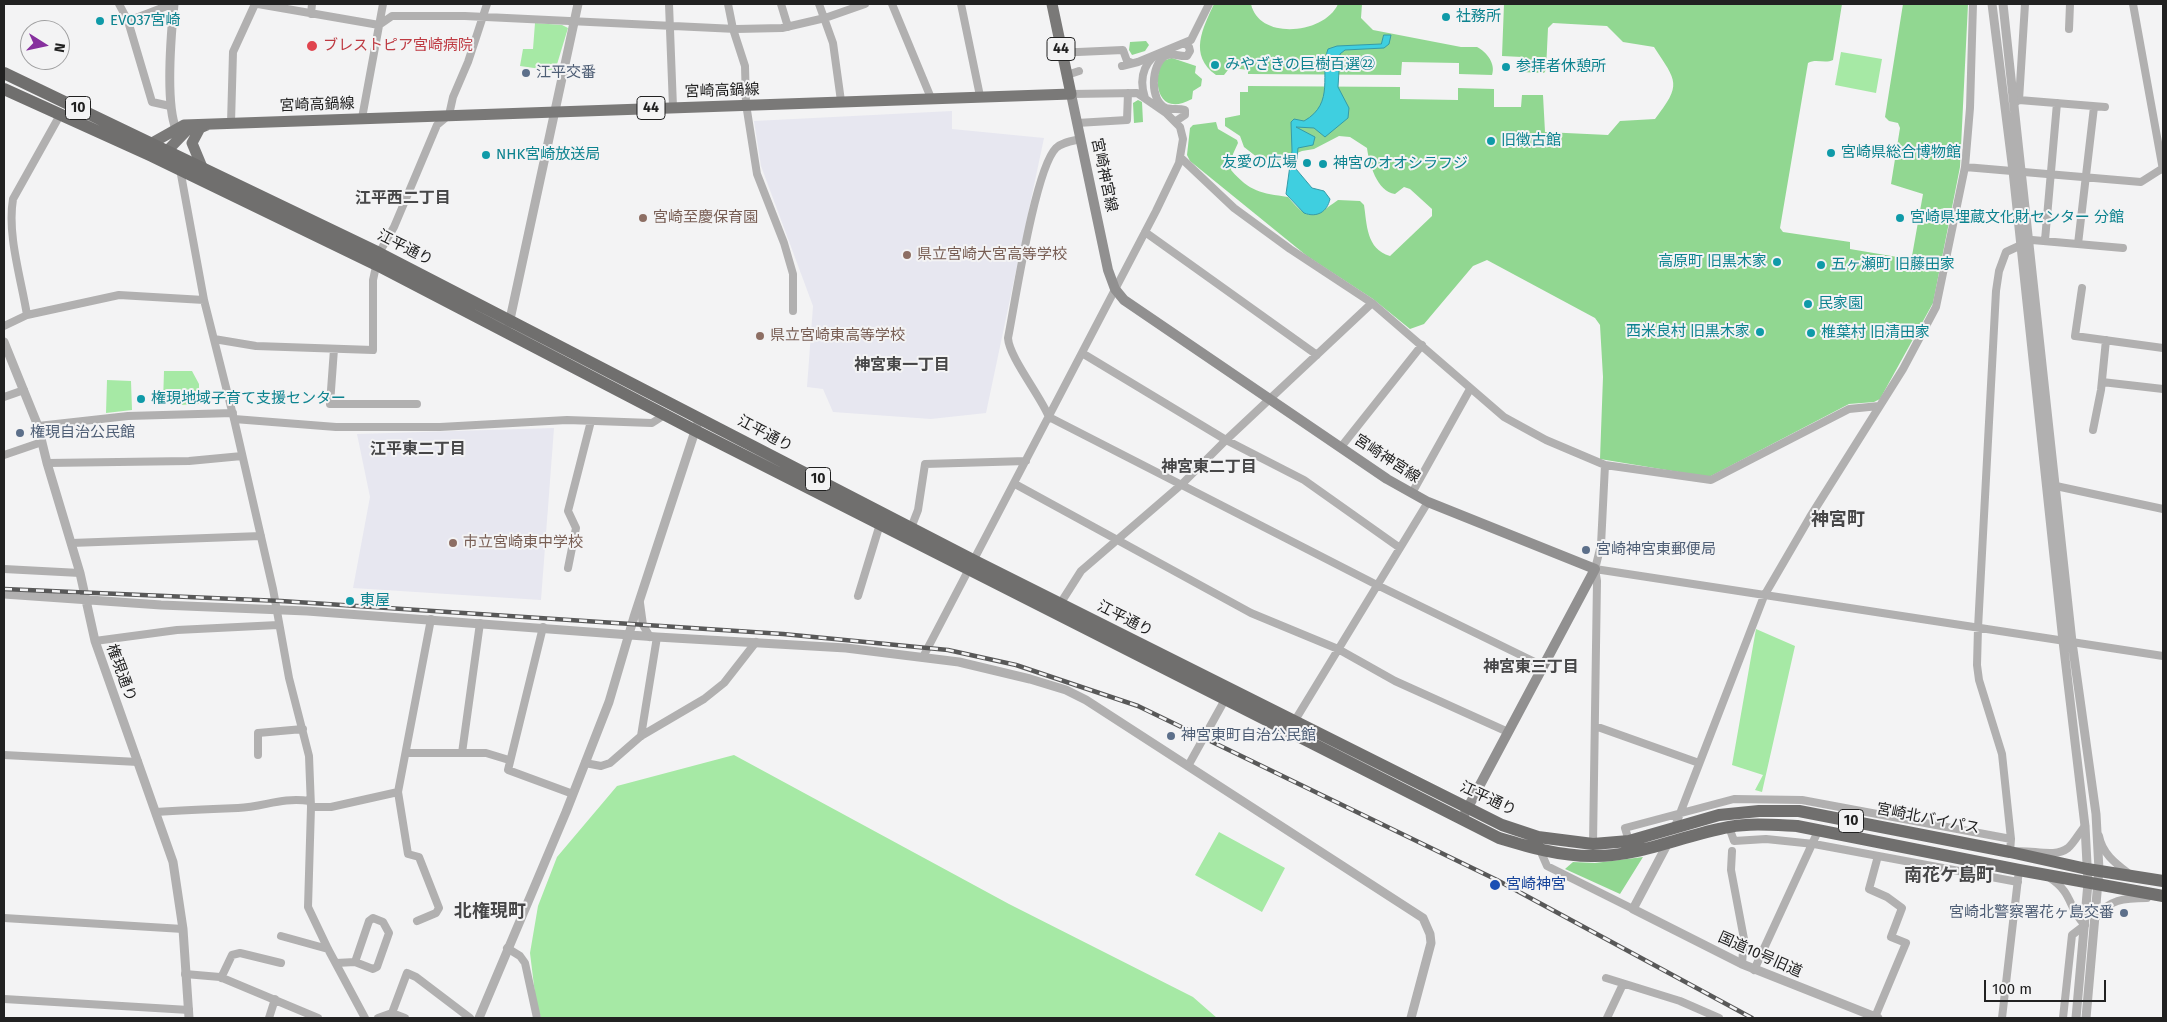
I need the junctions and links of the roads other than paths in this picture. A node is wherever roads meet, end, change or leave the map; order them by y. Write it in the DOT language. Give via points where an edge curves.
graph roads {
  1 [pos="120,4"];
  2 [pos="257,4"];
  3 [pos="312,4"];
  4 [pos="383,4"];
  5 [pos="487,4"];
  6 [pos="578,4"];
  7 [pos="669,4"];
  8 [pos="728,4"];
  9 [pos="782,4"];
  10 [pos="818,4"];
  11 [pos="865,4"];
  12 [pos="892,4"];
  13 [pos="961,4"];
  14 [pos="1052,4"];
  15 [pos="1209,4"];
  16 [pos="1973,4"];
  17 [pos="1992,4"];
  18 [pos="2003,4"];
  19 [pos="2025,4"];
  20 [pos="2070,4"];
  21 [pos="2133,4"];
  22 [pos="173,5"];
  23 [pos="311,14"];
  24 [pos="481,18"];
  25 [pos="825,18"];
  26 [pos="128,21"];
  27 [pos="574,22"];
  28 [pos="379,25"];
  29 [pos="672,27"];
  30 [pos="788,27"];
  31 [pos="733,29"];
  32 [pos="2069,29"];
  33 [pos="1185,43"];
  34 [pos="1061,46"];
  35 [pos="1154,55"];
  36 [pos="1132,63"];
  37 [pos="1122,66"];
  38 [pos="1079,71"];
  39 [pos="4,73"];
  40 [pos="1067,75"];
  41 [pos="4,89"];
  42 [pos="1132,93"];
  43 [pos="1071,94"];
  44 [pos="980,96"];
  45 [pos="931,98"];
  46 [pos="1145,98"];
  47 [pos="842,101"];
  48 [pos="2017,101"];
  49 [pos="2057,103"];
  50 [pos="746,104"];
  51 [pos="170,106"];
  52 [pos="2094,107"];
  53 [pos="2106,107"];
  54 [pos="673,108"];
  55 [pos="554,112"];
  56 [pos="60,115"];
  57 [pos="449,115"];
  58 [pos="362,118"];
  59 [pos="231,123"];
  60 [pos="1077,123"];
  61 [pos="209,124"];
  62 [pos="1178,124"];
  63 [pos="192,125"];
  64 [pos="176,129"];
  65 [pos="1081,139"];
  66 [pos="152,150"];
  67 [pos="168,150"];
  68 [pos="1181,158"];
  69 [pos="202,166"];
  70 [pos="1965,167"];
  71 [pos="2163,169"];
  72 [pos="180,170"];
  73 [pos="2017,172"];
  74 [pos="2051,174"];
  75 [pos="2086,178"];
  76 [pos="1145,232"];
  77 [pos="2045,240"];
  78 [pos="2024,244"];
  79 [pos="2078,244"];
  80 [pos="2123,248"];
  81 [pos="378,259"];
  82 [pos="2082,288"];
  83 [pos="1115,289"];
  84 [pos="204,300"];
  85 [pos="1372,304"];
  86 [pos="793,312"];
  87 [pos="27,314"];
  88 [pos="4,326"];
  89 [pos="508,326"];
  90 [pos="214,339"];
  91 [pos="2106,340"];
  92 [pos="4,342"];
  93 [pos="1422,345"];
  94 [pos="334,348"];
  95 [pos="2163,348"];
  96 [pos="1082,352"];
  97 [pos="6,353"];
  98 [pos="1317,355"];
  99 [pos="2102,382"];
  100 [pos="1470,389"];
  101 [pos="2163,389"];
  102 [pos="24,390"];
  103 [pos="4,396"];
  104 [pos="1271,398"];
  105 [pos="417,404"];
  106 [pos="1880,406"];
  107 [pos="666,414"];
  108 [pos="234,416"];
  109 [pos="1049,417"];
  110 [pos="591,421"];
  111 [pos="698,424"];
  112 [pos="38,426"];
  113 [pos="2093,430"];
  114 [pos="1226,440"];
  115 [pos="42,442"];
  116 [pos="1341,447"];
  117 [pos="4,455"];
  118 [pos="242,456"];
  119 [pos="1026,461"];
  120 [pos="47,463"];
  121 [pos="1605,465"];
  122 [pos="1014,484"];
  123 [pos="1182,484"];
  124 [pos="2056,486"];
  125 [pos="1412,493"];
  126 [pos="1428,502"];
  127 [pos="2163,509"];
  128 [pos="880,524"];
  129 [pos="911,528"];
  130 [pos="261,536"];
  131 [pos="1119,541"];
  132 [pos="72,543"];
  133 [pos="1400,548"];
  134 [pos="972,566"];
  135 [pos="568,568"];
  136 [pos="4,569"];
  137 [pos="1595,569"];
  138 [pos="80,573"];
  139 [pos="1377,585"];
  140 [pos="4,594"];
  141 [pos="858,596"];
  142 [pos="1764,596"];
  143 [pos="640,598"];
  144 [pos="85,600"];
  145 [pos="1060,604"];
  146 [pos="275,609"];
  147 [pos="431,619"];
  148 [pos="480,622"];
  149 [pos="278,626"];
  150 [pos="544,628"];
  151 [pos="1978,628"];
  152 [pos="629,635"];
  153 [pos="654,637"];
  154 [pos="95,641"];
  155 [pos="756,642"];
  156 [pos="2068,642"];
  157 [pos="1338,649"];
  158 [pos="924,656"];
  159 [pos="2163,656"];
  160 [pos="1543,666"];
  161 [pos="1228,694"];
  162 [pos="1294,722"];
  163 [pos="1596,726"];
  164 [pos="303,729"];
  165 [pos="1508,732"];
  166 [pos="641,736"];
  167 [pos="462,752"];
  168 [pos="407,753"];
  169 [pos="4,755"];
  170 [pos="258,755"];
  171 [pos="510,760"];
  172 [pos="138,762"];
  173 [pos="585,763"];
  174 [pos="1699,763"];
  175 [pos="1188,766"];
  176 [pos="398,792"];
  177 [pos="573,794"];
  178 [pos="310,804"];
  179 [pos="156,812"];
  180 [pos="1465,813"];
  181 [pos="1680,813"];
  182 [pos="2096,814"];
  183 [pos="2085,826"];
  184 [pos="1729,827"];
  185 [pos="1674,829"];
  186 [pos="1819,829"];
  187 [pos="1538,836"];
  188 [pos="1629,840"];
  189 [pos="1593,844"];
  190 [pos="1668,844"];
  191 [pos="1814,844"];
  192 [pos="2011,846"];
  193 [pos="1540,850"];
  194 [pos="1732,851"];
  195 [pos="1878,856"];
  196 [pos="2093,870"];
  197 [pos="2129,874"];
  198 [pos="2019,876"];
  199 [pos="2047,876"];
  200 [pos="2163,881"];
  201 [pos="2093,884"];
  202 [pos="2163,896"];
  203 [pos="1634,909"];
  204 [pos="4,918"];
  205 [pos="2094,920"];
  206 [pos="417,921"];
  207 [pos="2085,925"];
  208 [pos="183,929"];
  209 [pos="281,936"];
  210 [pos="507,948"];
  211 [pos="328,949"];
  212 [pos="355,962"];
  213 [pos="281,963"];
  214 [pos="336,963"];
  215 [pos="1742,964"];
  216 [pos="1754,970"];
  217 [pos="185,974"];
  218 [pos="221,978"];
  219 [pos="1606,978"];
  220 [pos="1623,984"];
  221 [pos="4,999"];
  222 [pos="275,999"];
  223 [pos="392,1013"];
  224 [pos="189,1014"];
  225 [pos="269,1018"];
  226 [pos="318,1018"];
  227 [pos="365,1018"];
  228 [pos="378,1018"];
  229 [pos="405,1018"];
  230 [pos="470,1018"];
  231 [pos="479,1018"];
  232 [pos="537,1018"];
  233 [pos="1411,1018"];
  234 [pos="1607,1018"];
  235 [pos="1719,1018"];
  236 [pos="1876,1018"];
  237 [pos="2002,1018"];
  238 [pos="2064,1018"];
  239 [pos="2076,1018"];
  240 [pos="2086,1018"];
  241 [pos="2090,1018"];
  1 -- 26 [label="street"];
  2 -- 23 [label="street"];
  2 -- 59 [label="street" via="232,52"];
  3 -- 23 [label="street"];
  4 -- 28 [label="street"];
  5 -- 24 [label="street"];
  6 -- 27 [label="street"];
  7 -- 29 [label="street"];
  8 -- 31 [label="street"];
  9 -- 30 [label="street"];
  10 -- 25 [label="street"];
  11 -- 25 [label="street"];
  12 -- 45 [label="street"];
  13 -- 44 [label="street"];
  14 -- 34 [label="main road, 44"];
  15 -- 33 [label="street" via="1191,40"];
  16 -- 70 [label="street"];
  17 -- 73 [label="street"];
  18 -- 48 [label="street"];
  19 -- 48 [label="street"];
  20 -- 32 [label="street"];
  21 -- 71 [label="street"];
  22 -- 26 [label="street"];
  22 -- 51 [label="street"];
  23 -- 28 [label="street"];
  24 -- 27 [label="street"];
  24 -- 28 [label="street" via="392,16"];
  24 -- 57 [label="street"];
  25 -- 30 [label="street"];
  25 -- 47 [label="street" via="834,43"];
  26 -- 51 [label="street" via="152,102"];
  27 -- 29 [label="street"];
  27 -- 55 [label="street"];
  28 -- 58 [label="street"];
  29 -- 31 [label="street"];
  29 -- 54 [label="street"];
  30 -- 31 [label="street"];
  31 -- 50 [label="street" via="745,66"];
  33 -- 35 [label="street"];
  33 -- 62 [label="street" via="1190,52 1187,56 1165,56 1155,70 1156,92 1161,104 1166,108 1185,110 1185,116"];
  34 -- 36 [label="street" via="1071,52 1122,50 1127,61"];
  34 -- 40 [label="main road, 44"];
  35 -- 36 [label="street"];
  35 -- 46 [label="street" via="1142,75"];
  36 -- 37 [label="street"];
  38 -- 40 [label="street"];
  39 -- 66 [label="highway, 江平通り / 10"];
  40 -- 43 [label="main road, 44"];
  41 -- 56 [label="highway, 江平通り / 10"];
  42 -- 43 [label="street"];
  42 -- 46 [label="street"];
  42 -- 60 [label="street" via="1127,120"];
  43 -- 44 [label="main road, 宮崎高鍋線 / 44"];
  43 -- 60 [label="main road, 宮崎神宮線"];
  44 -- 45 [label="main road, 宮崎高鍋線 / 44"];
  45 -- 47 [label="main road, 宮崎高鍋線 / 44"];
  46 -- 62 [label="street"];
  47 -- 50 [label="main road, 宮崎高鍋線 / 44"];
  48 -- 49 [label="street"];
  48 -- 73 [label="street"];
  49 -- 52 [label="street"];
  49 -- 74 [label="street"];
  50 -- 54 [label="main road, 宮崎高鍋線 / 44"];
  50 -- 86 [label="street" via="757,174 793,274"];
  51 -- 64 [label="street"];
  52 -- 53 [label="street"];
  52 -- 75 [label="street"];
  54 -- 55 [label="main road, 宮崎高鍋線 / 44"];
  55 -- 57 [label="main road, 宮崎高鍋線 / 44"];
  55 -- 89 [label="street"];
  56 -- 66 [label="highway, 江平通り / 10"];
  56 -- 87 [label="street" via="13,198 11,209"];
  57 -- 58 [label="main road, 宮崎高鍋線 / 44"];
  57 -- 81 [label="street" via="437,125"];
  58 -- 59 [label="main road, 宮崎高鍋線 / 44"];
  59 -- 61 [label="main road, 宮崎高鍋線 / 44"];
  60 -- 65 [label="main road, 宮崎神宮線"];
  61 -- 63 [label="main road, 宮崎高鍋線 / 44"];
  61 -- 69 [label="main road" via="200,128 192,143"];
  62 -- 68 [label="street" via="1183,139"];
  63 -- 64 [label="main road, 宮崎高鍋線 / 44"];
  63 -- 67 [label="main road"];
  64 -- 66 [label="main road, 宮崎高鍋線 / 44"];
  65 -- 83 [label="main road, 宮崎神宮線" via="1108,270"];
  65 -- 109 [label="street" via="1056,147 1049,159 1031,218 1008,338 1009,348"];
  66 -- 67 [label="highway, 江平通り / 10"];
  66 -- 72 [label="highway, 10"];
  67 -- 69 [label="highway, 江平通り / 10"];
  68 -- 76 [label="street"];
  68 -- 85 [label="street" via="1234,208"];
  69 -- 81 [label="highway, 江平通り / 10"];
  70 -- 73 [label="street"];
  70 -- 106 [label="street" via="1936,307"];
  71 -- 75 [label="street" via="2140,182"];
  72 -- 81 [label="highway, 江平通り / 10"];
  72 -- 84 [label="street"];
  73 -- 74 [label="street"];
  73 -- 78 [label="street"];
  74 -- 75 [label="street"];
  74 -- 77 [label="street"];
  75 -- 79 [label="street"];
  76 -- 83 [label="street"];
  76 -- 98 [label="street"];
  77 -- 78 [label="street"];
  77 -- 79 [label="street"];
  78 -- 124 [label="street"];
  78 -- 151 [label="street" via="2006,252 1996,291"];
  78 -- 156 [label="street"];
  79 -- 80 [label="street"];
  81 -- 89 [label="highway, 江平通り / 10"];
  81 -- 94 [label="street" via="373,280 373,350"];
  82 -- 91 [label="street" via="2075,336"];
  83 -- 96 [label="street"];
  83 -- 104 [label="main road, 宮崎神宮線" via="1124,300"];
  84 -- 87 [label="street" via="119,295"];
  84 -- 90 [label="street"];
  85 -- 93 [label="street"];
  85 -- 98 [label="street"];
  87 -- 88 [label="street"];
  89 -- 107 [label="highway, 江平通り / 10"];
  89 -- 111 [label="highway, 江平通り / 10"];
  90 -- 94 [label="street" via="256,346"];
  90 -- 108 [label="street"];
  91 -- 95 [label="street"];
  91 -- 99 [label="street"];
  92 -- 97 [label="street, 権現通り"];
  93 -- 100 [label="street"];
  93 -- 116 [label="street"];
  94 -- 105 [label="street" via="330,404"];
  96 -- 109 [label="street"];
  96 -- 114 [label="street"];
  97 -- 102 [label="street, 権現通り"];
  98 -- 104 [label="street"];
  99 -- 101 [label="street"];
  99 -- 113 [label="street"];
  100 -- 121 [label="street" via="1504,417 1546,440"];
  100 -- 125 [label="street"];
  102 -- 103 [label="street"];
  102 -- 112 [label="street, 権現通り"];
  104 -- 114 [label="street"];
  104 -- 116 [label="main road, 宮崎神宮線"];
  106 -- 121 [label="street" via="1849,409 1710,480"];
  106 -- 142 [label="street"];
  107 -- 110 [label="street" via="652,423"];
  107 -- 111 [label="highway, 江平通り / 10"];
  108 -- 110 [label="street" via="336,427"];
  108 -- 112 [label="street" via="128,416"];
  108 -- 118 [label="street"];
  109 -- 119 [label="street"];
  109 -- 123 [label="street"];
  110 -- 135 [label="street" via="568,511 576,528"];
  111 -- 128 [label="highway, 江平通り / 10"];
  111 -- 129 [label="highway, 江平通り / 10"];
  111 -- 143 [label="street"];
  112 -- 115 [label="street, 権現通り"];
  114 -- 123 [label="street"];
  114 -- 133 [label="street" via="1304,480"];
  115 -- 117 [label="street"];
  115 -- 120 [label="street, 権現通り"];
  116 -- 125 [label="main road, 宮崎神宮線"];
  118 -- 120 [label="street"];
  118 -- 130 [label="street"];
  119 -- 122 [label="street"];
  119 -- 129 [label="street" via="925,464 918,510"];
  120 -- 132 [label="street, 権現通り"];
  121 -- 137 [label="street" via="1600,545"];
  122 -- 131 [label="street"];
  122 -- 134 [label="street"];
  123 -- 131 [label="street"];
  123 -- 139 [label="street"];
  124 -- 127 [label="street"];
  124 -- 156 [label="street"];
  125 -- 126 [label="main road, 宮崎神宮線"];
  126 -- 133 [label="street"];
  126 -- 137 [label="main road, 宮崎神宮線"];
  128 -- 134 [label="highway, 江平通り / 10"];
  128 -- 141 [label="street"];
  129 -- 134 [label="highway, 江平通り / 10"];
  130 -- 132 [label="street"];
  130 -- 146 [label="street"];
  131 -- 145 [label="street" via="1081,571"];
  131 -- 157 [label="street" via="1251,613"];
  132 -- 138 [label="street, 権現通り"];
  133 -- 139 [label="street"];
  134 -- 145 [label="highway, 江平通り / 10"];
  134 -- 158 [label="street"];
  134 -- 161 [label="highway, 江平通り / 10"];
  136 -- 138 [label="street"];
  137 -- 142 [label="street"];
  137 -- 160 [label="main road"];
  137 -- 163 [label="street"];
  138 -- 144 [label="street, 権現通り"];
  139 -- 157 [label="street"];
  139 -- 160 [label="street"];
  140 -- 144 [label="street"];
  142 -- 151 [label="street"];
  142 -- 174 [label="street"];
  143 -- 152 [label="street"];
  143 -- 153 [label="street" via="642,625"];
  144 -- 146 [label="street"];
  144 -- 154 [label="street, 権現通り"];
  145 -- 161 [label="highway, 江平通り / 10"];
  146 -- 147 [label="street"];
  146 -- 149 [label="street"];
  147 -- 148 [label="street"];
  147 -- 168 [label="street"];
  148 -- 150 [label="street"];
  148 -- 167 [label="street"];
  149 -- 154 [label="street" via="177,630"];
  149 -- 164 [label="street"];
  150 -- 152 [label="street"];
  150 -- 171 [label="street"];
  151 -- 156 [label="street"];
  151 -- 192 [label="street" via="1979,680 2002,754"];
  152 -- 153 [label="street"];
  152 -- 173 [label="street"];
  153 -- 155 [label="street"];
  153 -- 166 [label="street"];
  154 -- 172 [label="street, 権現通り"];
  155 -- 158 [label="street"];
  155 -- 166 [label="street" via="724,684"];
  156 -- 159 [label="street"];
  156 -- 182 [label="street"];
  156 -- 183 [label="street"];
  157 -- 162 [label="street"];
  157 -- 165 [label="street" via="1396,681"];
  158 -- 175 [label="street" via="1066,690"];
  160 -- 165 [label="main road"];
  161 -- 162 [label="highway, 江平通り / 10"];
  161 -- 175 [label="street"];
  161 -- 180 [label="highway, 江平通り / 10"];
  162 -- 180 [label="highway, 江平通り / 10"];
  163 -- 174 [label="street"];
  163 -- 189 [label="street"];
  164 -- 170 [label="street" via="258,733"];
  164 -- 178 [label="street" via="309,756"];
  165 -- 180 [label="main road"];
  166 -- 173 [label="street" via="610,763 601,766"];
  167 -- 168 [label="street"];
  167 -- 171 [label="street" via="486,753"];
  168 -- 176 [label="street"];
  169 -- 172 [label="street"];
  171 -- 177 [label="street" via="508,770"];
  172 -- 179 [label="street, 権現通り"];
  173 -- 177 [label="street"];
  174 -- 181 [label="street"];
  175 -- 233 [label="street" via="1423,918 1431,943"];
  176 -- 178 [label="street" via="331,806"];
  176 -- 206 [label="street" via="408,854 419,857 439,908 436,913"];
  177 -- 210 [label="street"];
  178 -- 179 [label="street" via="280,799 238,808"];
  178 -- 211 [label="street" via="308,907"];
  179 -- 208 [label="street, 権現通り" via="173,862"];
  180 -- 187 [label="highway, 江平通り / 10"];
  180 -- 193 [label="highway, 江平通り / 10" via="1499,838"];
  181 -- 185 [label="street"];
  181 -- 188 [label="street" via="1626,828"];
  181 -- 192 [label="street" via="1734,799 1802,800"];
  182 -- 196 [label="street"];
  182 -- 197 [label="street" via="2100,842 2111,860"];
  183 -- 192 [label="street" via="2061,853"];
  183 -- 196 [label="street"];
  184 -- 186 [label="highway, 10" via="1761,824"];
  184 -- 190 [label="highway, 10"];
  184 -- 191 [label="street" via="1734,841 1766,839"];
  185 -- 188 [label="highway, 宮崎北バイパス / 10"];
  185 -- 190 [label="street"];
  185 -- 192 [label="highway, 宮崎北バイパス / 10" via="1719,815 1759,810 1799,812"];
  186 -- 191 [label="street"];
  186 -- 198 [label="highway, 10"];
  187 -- 189 [label="highway, 宮崎北バイパス / 10"];
  188 -- 189 [label="highway, 宮崎北バイパス / 10"];
  190 -- 193 [label="highway, 10" via="1593,857"];
  190 -- 203 [label="street"];
  191 -- 195 [label="street"];
  191 -- 216 [label="street"];
  192 -- 196 [label="highway, 宮崎北バイパス / 10"];
  193 -- 203 [label="street" via="1547,866"];
  194 -- 215 [label="street" via="1731,870 1744,939"];
  195 -- 198 [label="street"];
  195 -- 236 [label="street" via="1869,889 1902,908 1891,937 1906,943"];
  196 -- 197 [label="highway, 宮崎北バイパス / 10"];
  196 -- 201 [label="street"];
  197 -- 200 [label="highway, 宮崎北バイパス / 10"];
  198 -- 199 [label="highway, 10"];
  198 -- 237 [label="street"];
  199 -- 201 [label="highway, 10"];
  199 -- 207 [label="street" via="2070,896 2075,916"];
  201 -- 202 [label="highway, 10"];
  201 -- 205 [label="street"];
  201 -- 207 [label="street"];
  202 -- 205 [label="street" via="2125,897 2100,911"];
  203 -- 215 [label="street, 国道10号旧道"];
  204 -- 208 [label="street"];
  205 -- 240 [label="street"];
  205 -- 241 [label="street" via="2097,934"];
  207 -- 238 [label="street" via="2072,935"];
  207 -- 239 [label="street"];
  208 -- 217 [label="street, 権現通り"];
  209 -- 211 [label="street"];
  210 -- 231 [label="street"];
  210 -- 232 [label="street" via="520,956 524,963"];
  211 -- 214 [label="street"];
  212 -- 212 [label="street" via="373,969 377,967 389,933 383,922 373,918 369,921"];
  212 -- 214 [label="street"];
  213 -- 218 [label="street" via="240,953 232,955"];
  214 -- 227 [label="street"];
  215 -- 216 [label="street, 国道10号旧道"];
  216 -- 236 [label="street, 国道10号旧道"];
  217 -- 218 [label="street"];
  217 -- 224 [label="street, 権現通り"];
  218 -- 222 [label="street"];
  219 -- 220 [label="street"];
  220 -- 234 [label="street"];
  220 -- 235 [label="street" via="1680,1001"];
  221 -- 224 [label="street"];
  222 -- 225 [label="street"];
  222 -- 226 [label="street"];
  223 -- 228 [label="street"];
  223 -- 229 [label="street"];
  223 -- 230 [label="street" via="407,974 416,977"];
}
